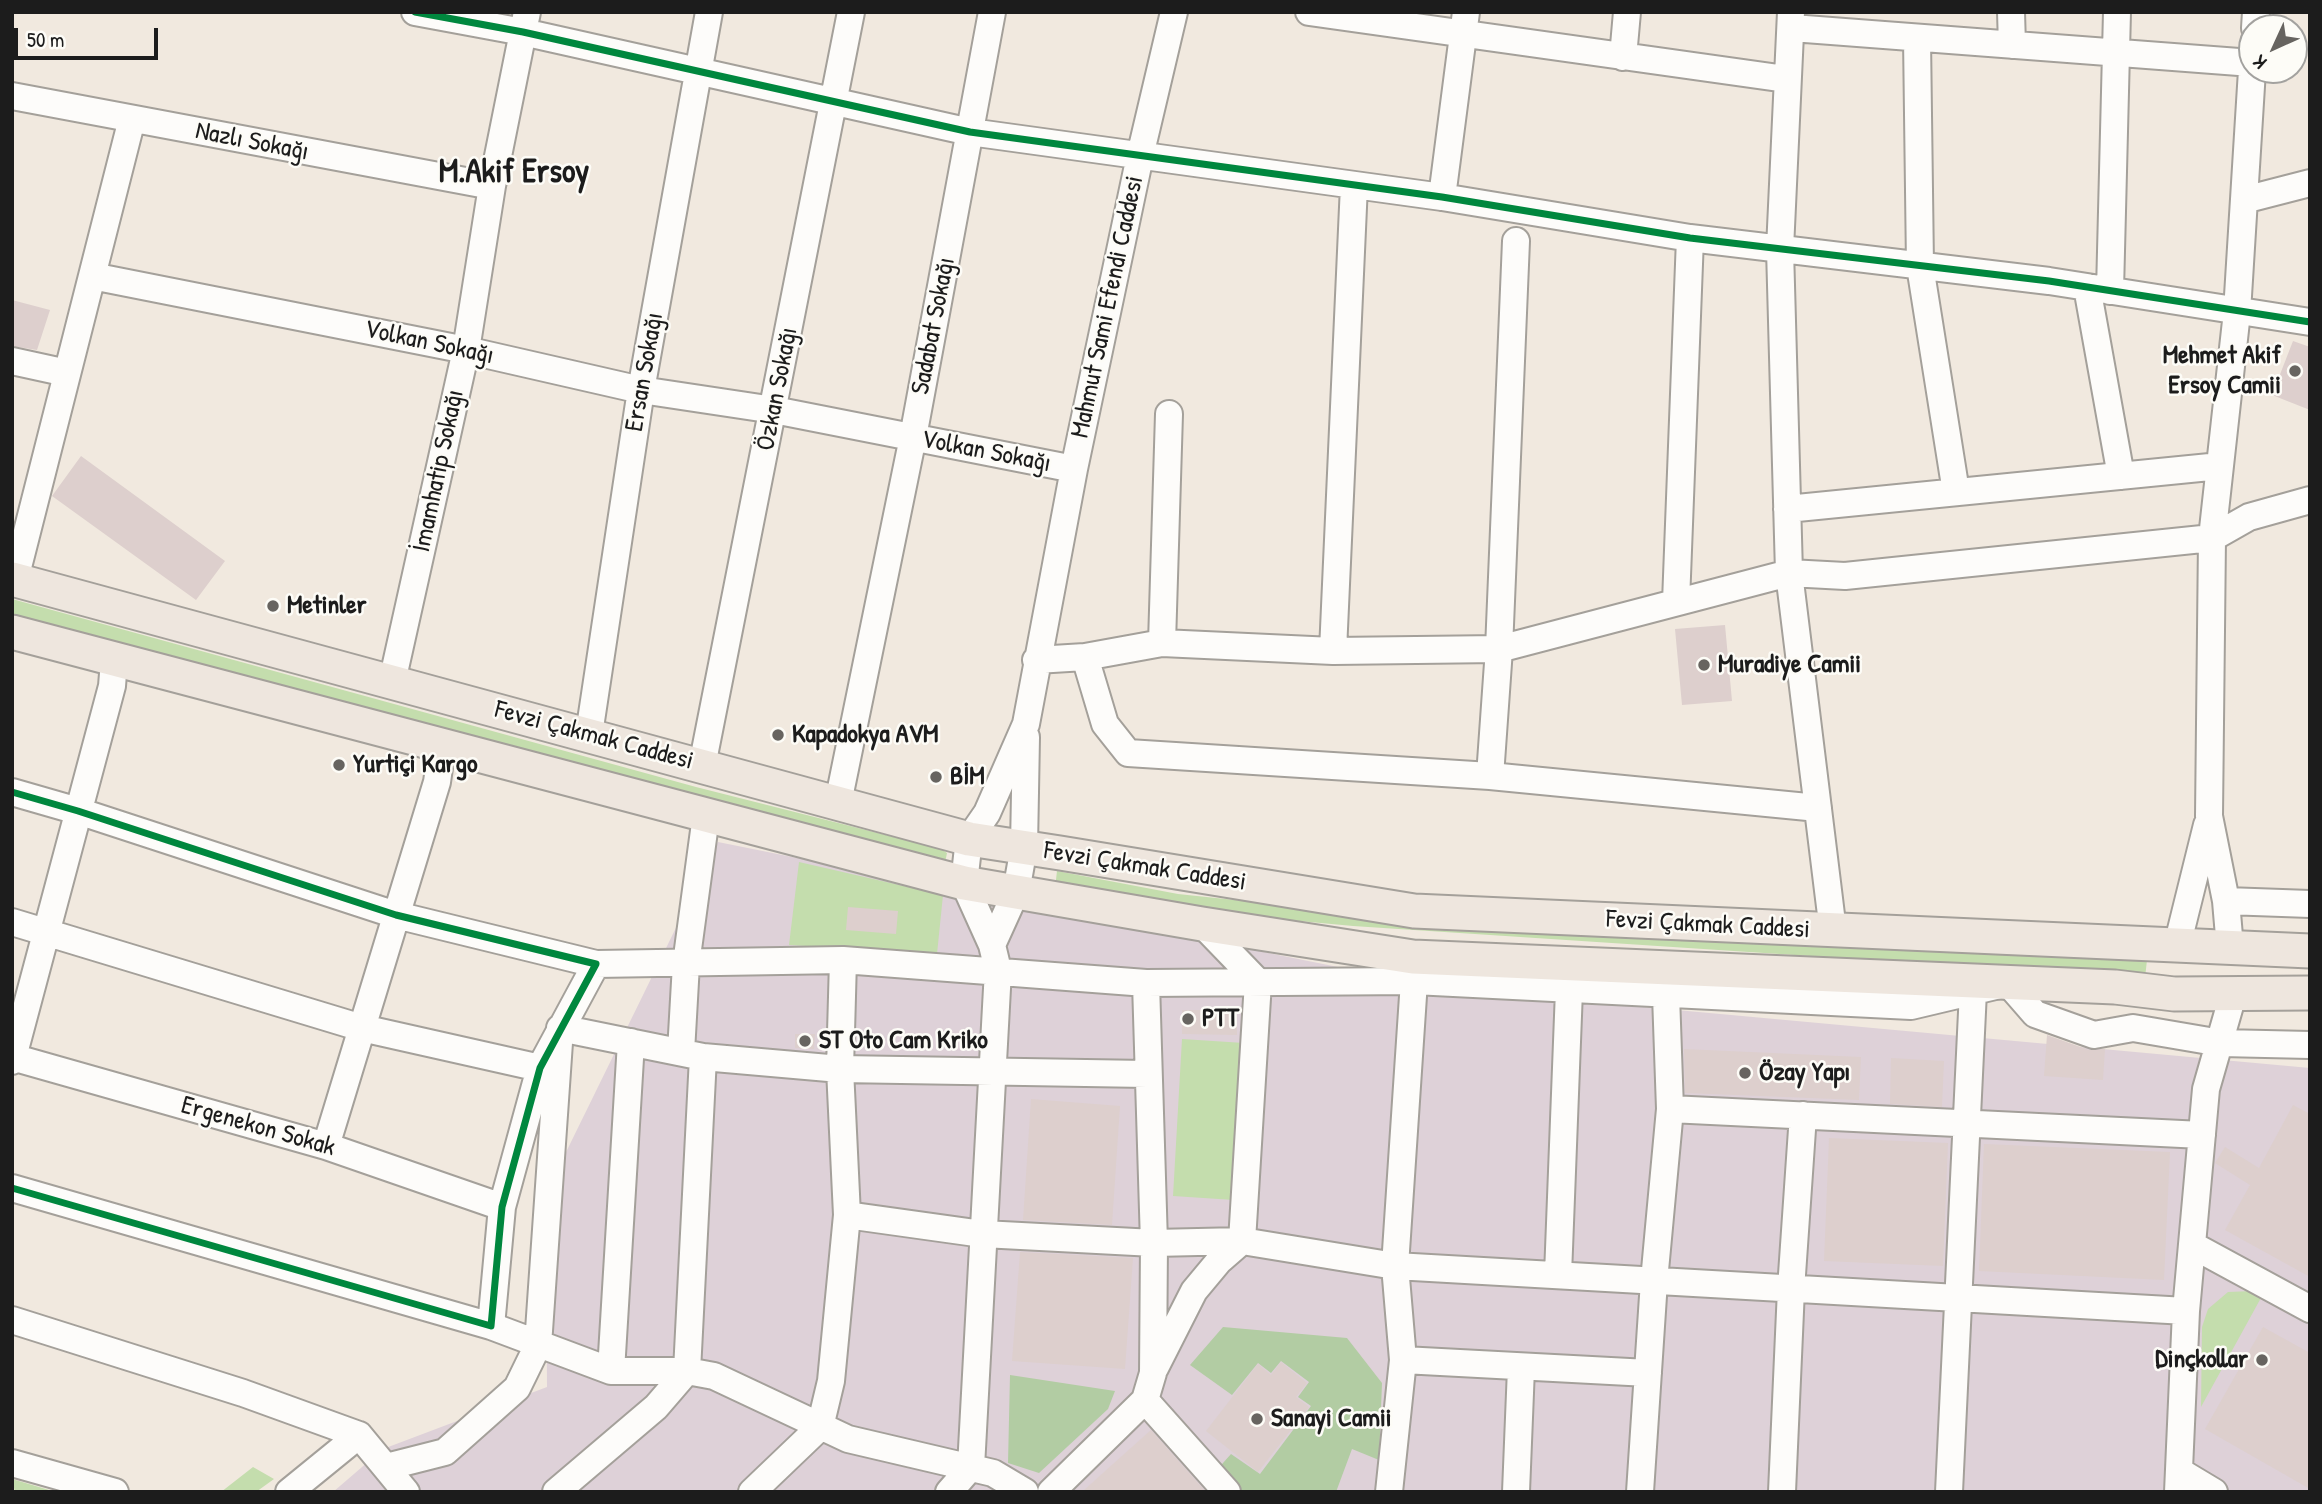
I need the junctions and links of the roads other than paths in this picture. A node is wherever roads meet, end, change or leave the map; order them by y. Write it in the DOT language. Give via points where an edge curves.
graph roads {
  1 [pos="415,12"];
  2 [pos="709,12"];
  3 [pos="852,12"];
  4 [pos="992,12"];
  5 [pos="1174,12"];
  6 [pos="1309,12"];
  7 [pos="1627,12"];
  8 [pos="2011,12"];
  9 [pos="2117,12"];
  10 [pos="1362,16"];
  11 [pos="1792,20"];
  12 [pos="525,22"];
  13 [pos="1464,23"];
  14 [pos="1917,38"];
  15 [pos="2012,45"];
  16 [pos="2116,53"];
  17 [pos="1623,57"];
  18 [pos="2238,62"];
  19 [pos="701,70"];
  20 [pos="1786,79"];
  21 [pos="2251,84"];
  22 [pos="12,96"];
  23 [pos="836,102"];
  24 [pos="132,119"];
  25 [pos="970,132"];
  26 [pos="1140,156"];
  27 [pos="2310,183"];
  28 [pos="1354,185"];
  29 [pos="492,186"];
  30 [pos="1442,197"];
  31 [pos="2244,200"];
  32 [pos="1690,238"];
  33 [pos="1516,242"];
  34 [pos="1780,249"];
  35 [pos="1920,266"];
  36 [pos="92,275"];
  37 [pos="2098,289"];
  38 [pos="2237,312"];
  39 [pos="2310,323"];
  40 [pos="466,350"];
  41 [pos="12,361"];
  42 [pos="67,373"];
  43 [pos="641,390"];
  44 [pos="774,410"];
  45 [pos="1169,414"];
  46 [pos="913,437"];
  47 [pos="2220,466"];
  48 [pos="1074,469"];
  49 [pos="2121,476"];
  50 [pos="1956,492"];
  51 [pos="2310,500"];
  52 [pos="1787,509"];
  53 [pos="2213,538"];
  54 [pos="1789,573"];
  55 [pos="13,579"];
  56 [pos="1676,602"];
  57 [pos="12,632"];
  58 [pos="1162,643"];
  59 [pos="1499,649"];
  60 [pos="1333,651"];
  61 [pos="1085,657"];
  62 [pos="1036,660"];
  63 [pos="114,661"];
  64 [pos="392,682"];
  65 [pos="1027,724"];
  66 [pos="589,734"];
  67 [pos="442,747"];
  68 [pos="702,766"];
  69 [pos="1490,776"];
  70 [pos="12,792"];
  71 [pos="838,803"];
  72 [pos="1818,808"];
  73 [pos="78,811"];
  74 [pos="706,816"];
  75 [pos="2209,816"];
  76 [pos="970,839"];
  77 [pos="1024,847"];
  78 [pos="964,883"];
  79 [pos="1016,892"];
  80 [pos="2225,901"];
  81 [pos="2310,904"];
  82 [pos="396,915"];
  83 [pos="12,922"];
  84 [pos="1202,924"];
  85 [pos="46,930"];
  86 [pos="1833,931"];
  87 [pos="2177,946"];
  88 [pos="2230,948"];
  89 [pos="2310,951"];
  90 [pos="995,958"];
  91 [pos="843,960"];
  92 [pos="596,964"];
  93 [pos="686,964"];
  94 [pos="1413,981"];
  95 [pos="1258,982"];
  96 [pos="1146,983"];
  97 [pos="2008,983"];
  98 [pos="1569,990"];
  99 [pos="1973,991"];
  100 [pos="2310,993"];
  101 [pos="2174,994"];
  102 [pos="1666,995"];
  103 [pos="2233,995"];
  104 [pos="362,1028"];
  105 [pos="560,1028"];
  106 [pos="2194,1038"];
  107 [pos="631,1042"];
  108 [pos="2221,1043"];
  109 [pos="2310,1045"];
  110 [pos="692,1055"];
  111 [pos="13,1058"];
  112 [pos="540,1069"];
  113 [pos="839,1069"];
  114 [pos="991,1072"];
  115 [pos="1147,1074"];
  116 [pos="2206,1089"];
  117 [pos="1670,1109"];
  118 [pos="1803,1115"];
  119 [pos="1966,1124"];
  120 [pos="2202,1135"];
  121 [pos="327,1146"];
  122 [pos="12,1188"];
  123 [pos="502,1207"];
  124 [pos="848,1215"];
  125 [pos="983,1234"];
  126 [pos="1242,1241"];
  127 [pos="1154,1243"];
  128 [pos="2192,1245"];
  129 [pos="1395,1266"];
  130 [pos="1558,1275"];
  131 [pos="1654,1281"];
  132 [pos="1791,1289"];
  133 [pos="1957,1298"];
  134 [pos="2310,1309"];
  135 [pos="2186,1311"];
  136 [pos="12,1320"];
  137 [pos="491,1326"];
  138 [pos="538,1345"];
  139 [pos="1403,1360"];
  140 [pos="1521,1368"];
  141 [pos="611,1371"];
  142 [pos="687,1371"];
  143 [pos="1153,1373"];
  144 [pos="1648,1373"];
  145 [pos="1145,1400"];
  146 [pos="820,1427"];
  147 [pos="359,1435"];
  148 [pos="12,1463"];
  149 [pos="386,1467"];
  150 [pos="971,1467"];
  151 [pos="2178,1481"];
  152 [pos="115,1492"];
  153 [pos="289,1492"];
  154 [pos="407,1492"];
  155 [pos="556,1492"];
  156 [pos="752,1492"];
  157 [pos="949,1492"];
  158 [pos="1025,1492"];
  159 [pos="1051,1492"];
  160 [pos="1227,1492"];
  161 [pos="1389,1492"];
  162 [pos="1516,1492"];
  163 [pos="1640,1492"];
  164 [pos="1782,1492"];
  165 [pos="1949,1492"];
  166 [pos="2214,1492"];
  1 -- 12 [label="street"];
  2 -- 19 [label="street, Ersan Sokağı"];
  3 -- 23 [label="street, Özkan Sokağı"];
  4 -- 25 [label="street, Sadabat Sokağı"];
  5 -- 26 [label="street, Mahmut Sami Efendi Caddesi"];
  6 -- 10 [label="street"];
  7 -- 17 [label="street"];
  8 -- 15 [label="street"];
  9 -- 16 [label="street"];
  10 -- 13 [label="street"];
  11 -- 14 [label="street"];
  11 -- 20 [label="street"];
  12 -- 19 [label="street"];
  12 -- 29 [label="street, İmamhatip Sokağı"];
  13 -- 17 [label="street"];
  13 -- 30 [label="street"];
  14 -- 15 [label="street"];
  14 -- 35 [label="street"];
  15 -- 16 [label="street"];
  16 -- 18 [label="street"];
  16 -- 37 [label="street"];
  17 -- 20 [label="street"];
  19 -- 23 [label="street"];
  19 -- 43 [label="street, Ersan Sokağı"];
  20 -- 34 [label="street"];
  21 -- 31 [label="street"];
  22 -- 24 [label="street, Nazlı Sokağı"];
  23 -- 25 [label="street"];
  23 -- 44 [label="street, Özkan Sokağı"];
  24 -- 29 [label="street, Nazlı Sokağı"];
  24 -- 36 [label="street"];
  25 -- 26 [label="street"];
  25 -- 46 [label="street, Sadabat Sokağı"];
  26 -- 28 [label="street"];
  26 -- 48 [label="street, Mahmut Sami Efendi Caddesi"];
  27 -- 31 [label="street"];
  28 -- 30 [label="street"];
  28 -- 60 [label="street"];
  29 -- 40 [label="street, İmamhatip Sokağı"];
  30 -- 32 [label="street"];
  31 -- 38 [label="street"];
  32 -- 34 [label="street"];
  32 -- 56 [label="street"];
  33 -- 59 [label="street"];
  34 -- 35 [label="street"];
  34 -- 52 [label="street"];
  35 -- 37 [label="street"];
  35 -- 50 [label="street"];
  36 -- 40 [label="street, Volkan Sokağı"];
  36 -- 42 [label="street"];
  37 -- 38 [label="street"];
  37 -- 49 [label="street"];
  38 -- 39 [label="street"];
  38 -- 47 [label="street"];
  40 -- 43 [label="street, Volkan Sokağı"];
  40 -- 64 [label="street, İmamhatip Sokağı"];
  41 -- 42 [label="street"];
  42 -- 55 [label="street"];
  43 -- 44 [label="street, Volkan Sokağı"];
  43 -- 66 [label="street, Ersan Sokağı"];
  44 -- 46 [label="street, Volkan Sokağı"];
  44 -- 68 [label="street, Özkan Sokağı"];
  45 -- 58 [label="street"];
  46 -- 48 [label="street, Volkan Sokağı"];
  46 -- 71 [label="street, Sadabat Sokağı"];
  47 -- 49 [label="street"];
  47 -- 53 [label="street"];
  48 -- 62 [label="street, Mahmut Sami Efendi Caddesi"];
  49 -- 50 [label="street"];
  50 -- 52 [label="street"];
  51 -- 53 [label="street" via="2249,517"];
  52 -- 54 [label="street"];
  53 -- 54 [label="street" via="1845,576"];
  53 -- 75 [label="street"];
  54 -- 56 [label="street"];
  54 -- 72 [label="street"];
  55 -- 64 [label="main road, Fevzi Çakmak Caddesi"];
  56 -- 59 [label="street"];
  57 -- 63 [label="main road, Fevzi Çakmak Caddesi"];
  58 -- 60 [label="street"];
  58 -- 61 [label="street"];
  59 -- 60 [label="street"];
  59 -- 69 [label="street"];
  61 -- 62 [label="street"];
  61 -- 69 [label="street" via="1105,724 1128,753"];
  62 -- 65 [label="street, Mahmut Sami Efendi Caddesi"];
  63 -- 67 [label="main road, Fevzi Çakmak Caddesi"];
  63 -- 73 [label="street" via="112,686"];
  64 -- 66 [label="main road, Fevzi Çakmak Caddesi"];
  65 -- 76 [label="street, Mahmut Sami Efendi Caddesi" via="987,813"];
  65 -- 77 [label="street"];
  66 -- 68 [label="main road, Fevzi Çakmak Caddesi"];
  67 -- 74 [label="main road, Fevzi Çakmak Caddesi"];
  67 -- 82 [label="street"];
  68 -- 71 [label="main road, Fevzi Çakmak Caddesi"];
  69 -- 72 [label="street"];
  70 -- 73 [label="street"];
  71 -- 76 [label="main road, Fevzi Çakmak Caddesi"];
  72 -- 86 [label="street"];
  73 -- 82 [label="street"];
  73 -- 85 [label="street"];
  74 -- 78 [label="main road, Fevzi Çakmak Caddesi"];
  74 -- 93 [label="street"];
  75 -- 80 [label="street"];
  75 -- 87 [label="street"];
  76 -- 77 [label="main road, Fevzi Çakmak Caddesi"];
  76 -- 78 [label="street"];
  77 -- 79 [label="street"];
  77 -- 86 [label="main road, Fevzi Çakmak Caddesi" via="1414,911"];
  78 -- 79 [label="main road, Fevzi Çakmak Caddesi"];
  78 -- 90 [label="street"];
  79 -- 84 [label="main road, Fevzi Çakmak Caddesi"];
  79 -- 90 [label="street"];
  80 -- 81 [label="street"];
  80 -- 88 [label="street"];
  82 -- 92 [label="street"];
  82 -- 104 [label="street"];
  83 -- 85 [label="street"];
  84 -- 95 [label="street"];
  84 -- 97 [label="main road, Fevzi Çakmak Caddesi" via="1413,957"];
  85 -- 104 [label="street"];
  85 -- 111 [label="street"];
  86 -- 87 [label="main road, Fevzi Çakmak Caddesi"];
  87 -- 88 [label="main road, Fevzi Çakmak Caddesi"];
  87 -- 101 [label="main road"];
  88 -- 89 [label="main road, Fevzi Çakmak Caddesi"];
  88 -- 103 [label="main road" via="2236,968"];
  90 -- 91 [label="street"];
  90 -- 96 [label="street"];
  90 -- 114 [label="street"];
  91 -- 93 [label="street"];
  91 -- 113 [label="street"];
  92 -- 93 [label="street"];
  92 -- 105 [label="street"];
  93 -- 110 [label="street"];
  94 -- 95 [label="street"];
  94 -- 98 [label="street"];
  94 -- 129 [label="street"];
  95 -- 96 [label="street"];
  95 -- 126 [label="street"];
  96 -- 115 [label="street"];
  97 -- 99 [label="street"];
  97 -- 101 [label="main road, Fevzi Çakmak Caddesi"];
  97 -- 106 [label="street" via="2035,1014 2094,1035 2133,1028"];
  98 -- 102 [label="street"];
  98 -- 130 [label="street"];
  99 -- 102 [label="street" via="1911,1006"];
  99 -- 119 [label="street"];
  100 -- 103 [label="main road, Fevzi Çakmak Caddesi"];
  101 -- 103 [label="main road, Fevzi Çakmak Caddesi"];
  101 -- 106 [label="street"];
  102 -- 117 [label="street"];
  103 -- 108 [label="street"];
  104 -- 112 [label="street"];
  104 -- 121 [label="street"];
  105 -- 107 [label="street"];
  105 -- 112 [label="street"];
  105 -- 138 [label="street"];
  106 -- 108 [label="street"];
  106 -- 116 [label="street"];
  107 -- 110 [label="street"];
  107 -- 141 [label="street"];
  108 -- 109 [label="street"];
  108 -- 116 [label="street"];
  110 -- 113 [label="street"];
  110 -- 142 [label="street"];
  111 -- 121 [label="street, Ergenekon Sokak"];
  112 -- 123 [label="street"];
  113 -- 114 [label="street"];
  113 -- 124 [label="street"];
  114 -- 115 [label="street"];
  114 -- 125 [label="street"];
  115 -- 127 [label="street"];
  116 -- 120 [label="street"];
  117 -- 118 [label="street"];
  117 -- 131 [label="street"];
  118 -- 119 [label="street"];
  118 -- 132 [label="street"];
  119 -- 120 [label="street"];
  119 -- 133 [label="street"];
  120 -- 128 [label="street"];
  121 -- 123 [label="street, Ergenekon Sokak"];
  122 -- 137 [label="street"];
  123 -- 137 [label="street"];
  124 -- 125 [label="street"];
  124 -- 146 [label="street" via="831,1381"];
  125 -- 127 [label="street"];
  125 -- 150 [label="street"];
  126 -- 127 [label="street"];
  126 -- 129 [label="street"];
  126 -- 143 [label="street" via="1194,1291"];
  127 -- 143 [label="street"];
  128 -- 134 [label="street"];
  128 -- 135 [label="street"];
  129 -- 130 [label="street"];
  129 -- 139 [label="street"];
  130 -- 131 [label="street"];
  131 -- 132 [label="street"];
  131 -- 144 [label="street"];
  132 -- 133 [label="street"];
  132 -- 164 [label="street"];
  133 -- 135 [label="street"];
  133 -- 165 [label="street"];
  135 -- 151 [label="street"];
  136 -- 147 [label="street"];
  137 -- 138 [label="street"];
  138 -- 141 [label="street"];
  138 -- 149 [label="street" via="517,1388 446,1452"];
  139 -- 140 [label="street"];
  139 -- 161 [label="street"];
  140 -- 144 [label="street"];
  140 -- 162 [label="street"];
  141 -- 142 [label="street"];
  142 -- 146 [label="street" via="714,1377"];
  142 -- 155 [label="street" via="656,1407"];
  143 -- 145 [label="street"];
  144 -- 163 [label="street"];
  145 -- 159 [label="street"];
  145 -- 160 [label="street"];
  146 -- 150 [label="street" via="848,1439"];
  146 -- 156 [label="street"];
  147 -- 149 [label="street"];
  147 -- 153 [label="street"];
  148 -- 152 [label="street"];
  149 -- 154 [label="street"];
  150 -- 157 [label="street"];
  150 -- 158 [label="street" via="993,1473"];
  151 -- 166 [label="street"];
}
